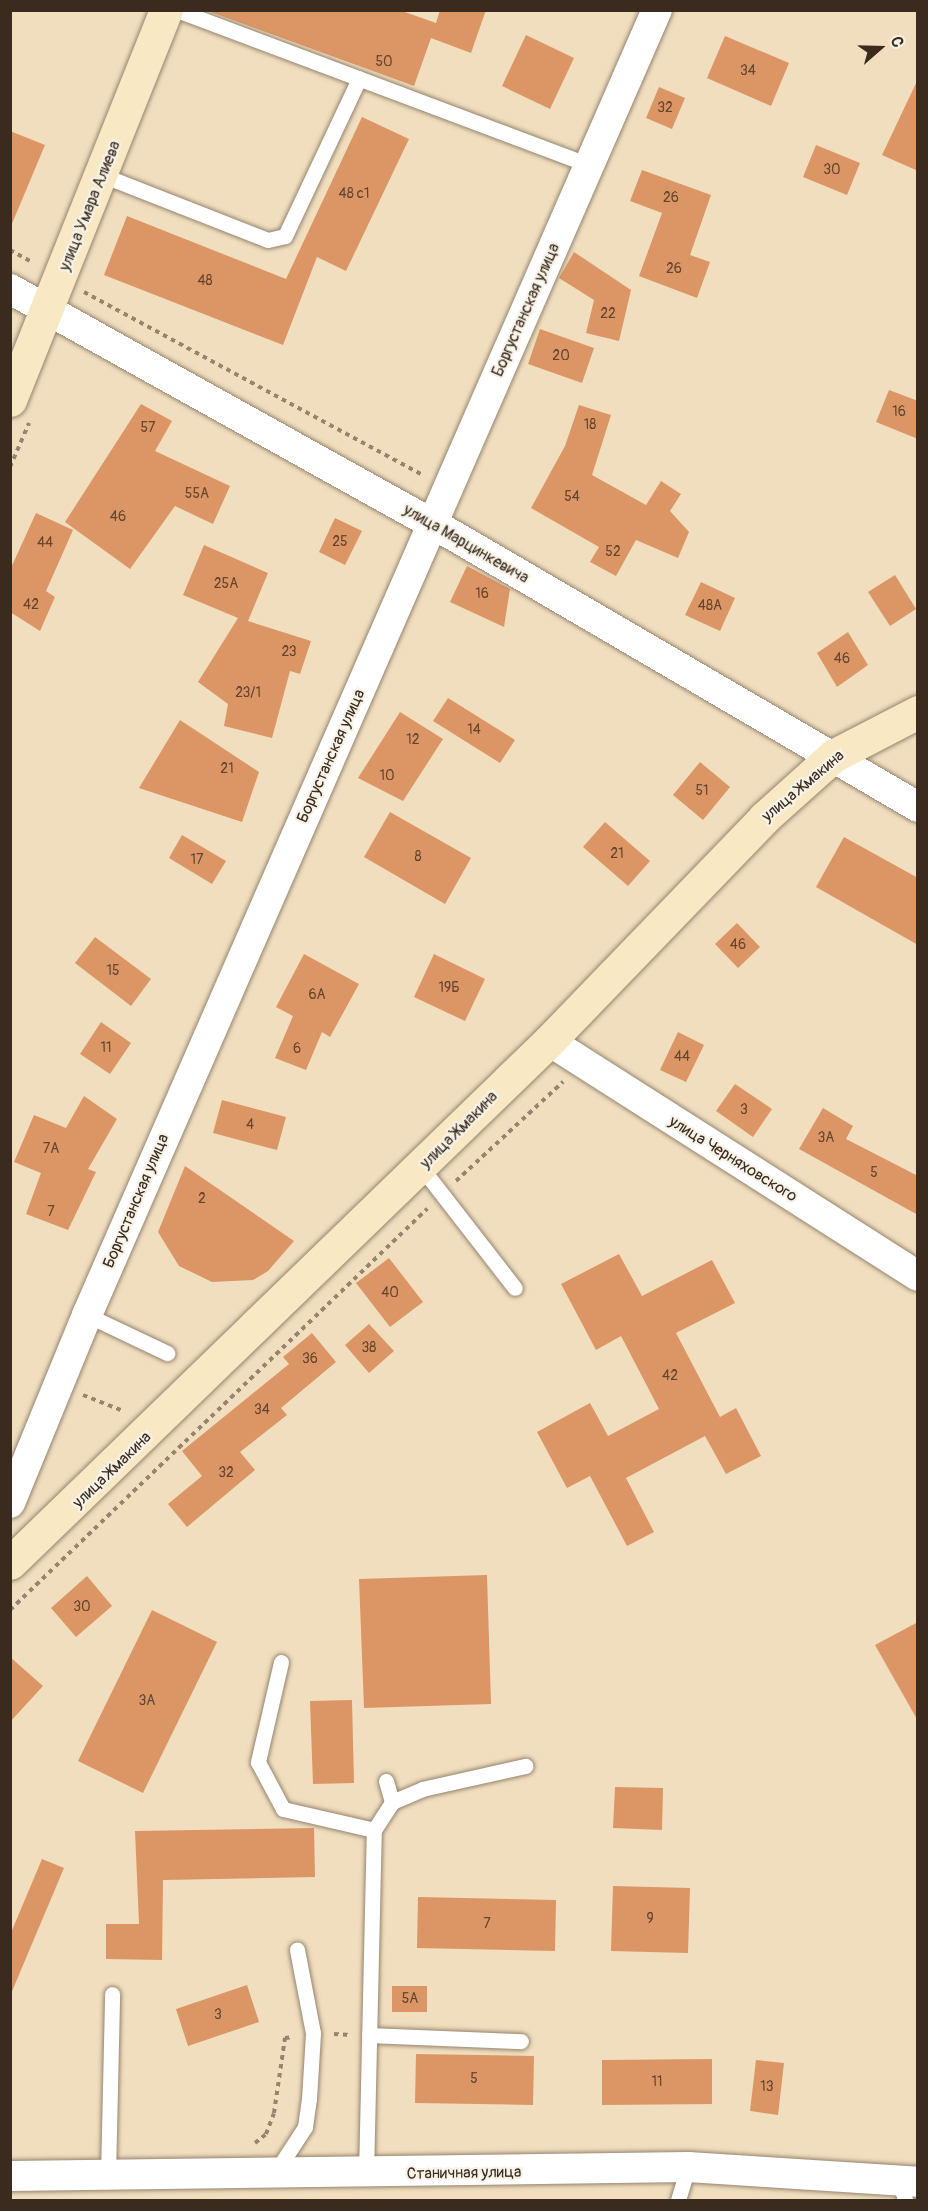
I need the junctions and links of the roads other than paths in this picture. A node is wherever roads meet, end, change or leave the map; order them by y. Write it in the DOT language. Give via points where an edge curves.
graph roads {
  1 [pos="166,10"];
  2 [pos="177,10"];
  3 [pos="657,10"];
  4 [pos="359,79"];
  5 [pos="589,165"];
  6 [pos="102,175"];
  7 [pos="10,289"];
  8 [pos="48,311"];
  9 [pos="10,400"];
  10 [pos="432,525"];
  11 [pos="918,712"];
  12 [pos="833,756"];
  13 [pos="918,807"];
  14 [pos="549,1041"];
  15 [pos="421,1167"];
  16 [pos="918,1276"];
  17 [pos="515,1288"];
  18 [pos="87,1315"];
  19 [pos="167,1353"];
  20 [pos="10,1503"];
  21 [pos="10,1563"];
  22 [pos="281,1662"];
  23 [pos="525,1766"];
  24 [pos="386,1781"];
  25 [pos="392,1802"];
  26 [pos="374,1830"];
  27 [pos="297,1950"];
  28 [pos="112,1994"];
  29 [pos="369,2036"];
  30 [pos="520,2041"];
  31 [pos="688,2167"];
  32 [pos="273,2175"];
  33 [pos="366,2175"];
  34 [pos="10,2176"];
  35 [pos="108,2176"];
  36 [pos="907,2188"];
  37 [pos="678,2200"];
  1 -- 6 [label="street, улица Умара Алиева"];
  2 -- 4 [label="lane"];
  3 -- 5 [label="street, Боргустанская улица"];
  4 -- 5 [label="lane"];
  4 -- 6 [label="lane" via="285,236 268,240"];
  5 -- 10 [label="street, Боргустанская улица"];
  6 -- 8 [label="street, улица Умара Алиева"];
  7 -- 8 [label="street, улица Марцинкевича"];
  8 -- 9 [label="street, улица Умара Алиева"];
  8 -- 10 [label="street, улица Марцинкевича"];
  10 -- 12 [label="street, улица Марцинкевича"];
  10 -- 18 [label="street, Боргустанская улица"];
  11 -- 12 [label="street, улица Жмакина"];
  12 -- 13 [label="street, улица Марцинкевича"];
  12 -- 14 [label="street, улица Жмакина" via="764,818"];
  14 -- 15 [label="street, улица Жмакина"];
  14 -- 16 [label="street, улица Черняховского"];
  15 -- 17 [label="lane"];
  15 -- 21 [label="street, улица Жмакина"];
  18 -- 19 [label="lane"];
  18 -- 20 [label="street, Боргустанская улица"];
  22 -- 26 [label="lane" via="258,1762 283,1809"];
  23 -- 25 [label="lane" via="423,1789"];
  24 -- 25 [label="lane"];
  25 -- 26 [label="lane"];
  26 -- 29 [label="lane"];
  27 -- 32 [label="lane" via="313,2033 305,2127"];
  28 -- 35 [label="lane"];
  29 -- 30 [label="lane"];
  29 -- 33 [label="lane"];
  31 -- 33 [label="street, Станичная улица"];
  31 -- 36 [label="street, Станичная улица"];
  31 -- 37 [label="lane"];
  32 -- 33 [label="street, Станичная улица"];
  32 -- 35 [label="street, Станичная улица"];
  34 -- 35 [label="street, Станичная улица"];
}
